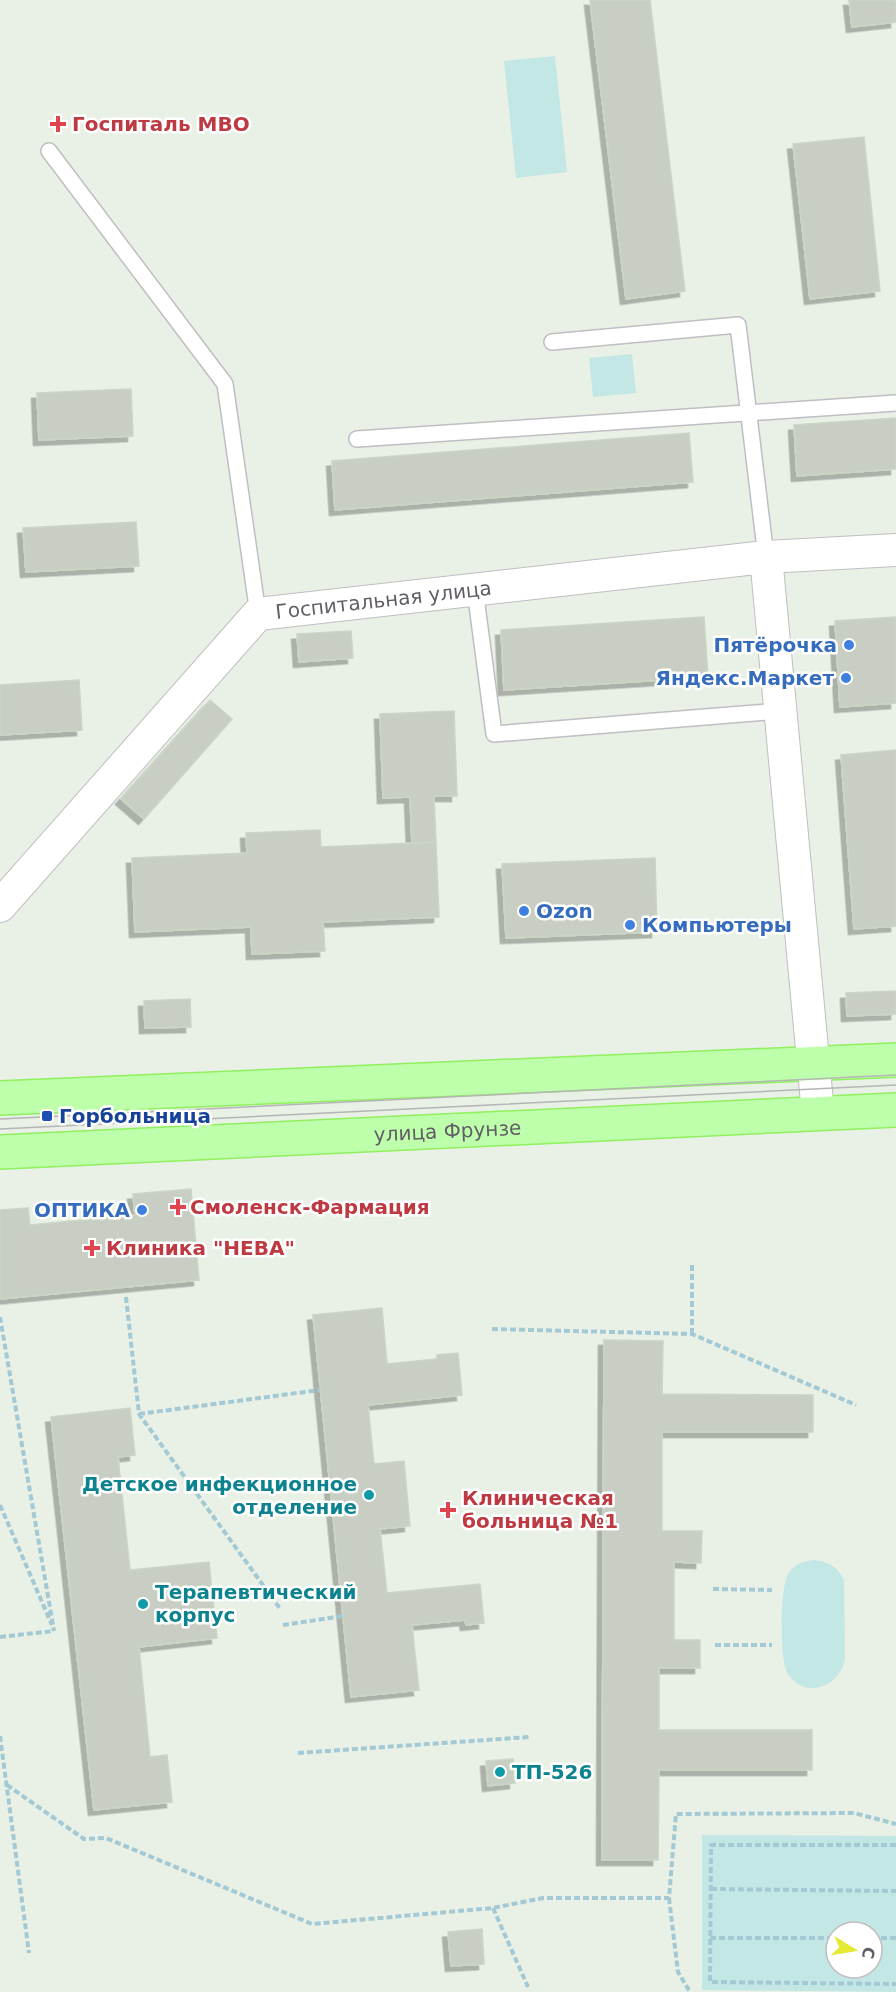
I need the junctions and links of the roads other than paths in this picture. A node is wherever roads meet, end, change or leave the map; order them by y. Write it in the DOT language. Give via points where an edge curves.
graph roads {
  1 [pos="50,151"];
  2 [pos="552,342"];
  3 [pos="896,403"];
  4 [pos="750,413"];
  5 [pos="357,439"];
  6 [pos="896,550"];
  7 [pos="766,557"];
  8 [pos="475,590"];
  9 [pos="258,614"];
  10 [pos="780,711"];
  11 [pos="0,906"];
  12 [pos="896,1060"];
  13 [pos="813,1065"];
  14 [pos="0,1098"];
  15 [pos="896,1110"];
  16 [pos="818,1113"];
  17 [pos="0,1152"];
  1 -- 9 [label="lane" via="225,384"];
  2 -- 4 [label="lane" via="738,325"];
  3 -- 4 [label="lane"];
  4 -- 5 [label="lane"];
  4 -- 7 [label="lane"];
  6 -- 7 [label="street, Госпитальная улица"];
  7 -- 8 [label="street, Госпитальная улица"];
  7 -- 10 [label="street"];
  8 -- 9 [label="street, Госпитальная улица"];
  8 -- 10 [label="lane" via="494,734"];
  9 -- 11 [label="street, Госпитальная улица"];
  10 -- 13 [label="street"];
  12 -- 13 [label="main road"];
  13 -- 14 [label="main road"];
  13 -- 16 [label="street"];
  15 -- 16 [label="main road, улица Фрунзе"];
  16 -- 17 [label="main road, улица Фрунзе"];
}
